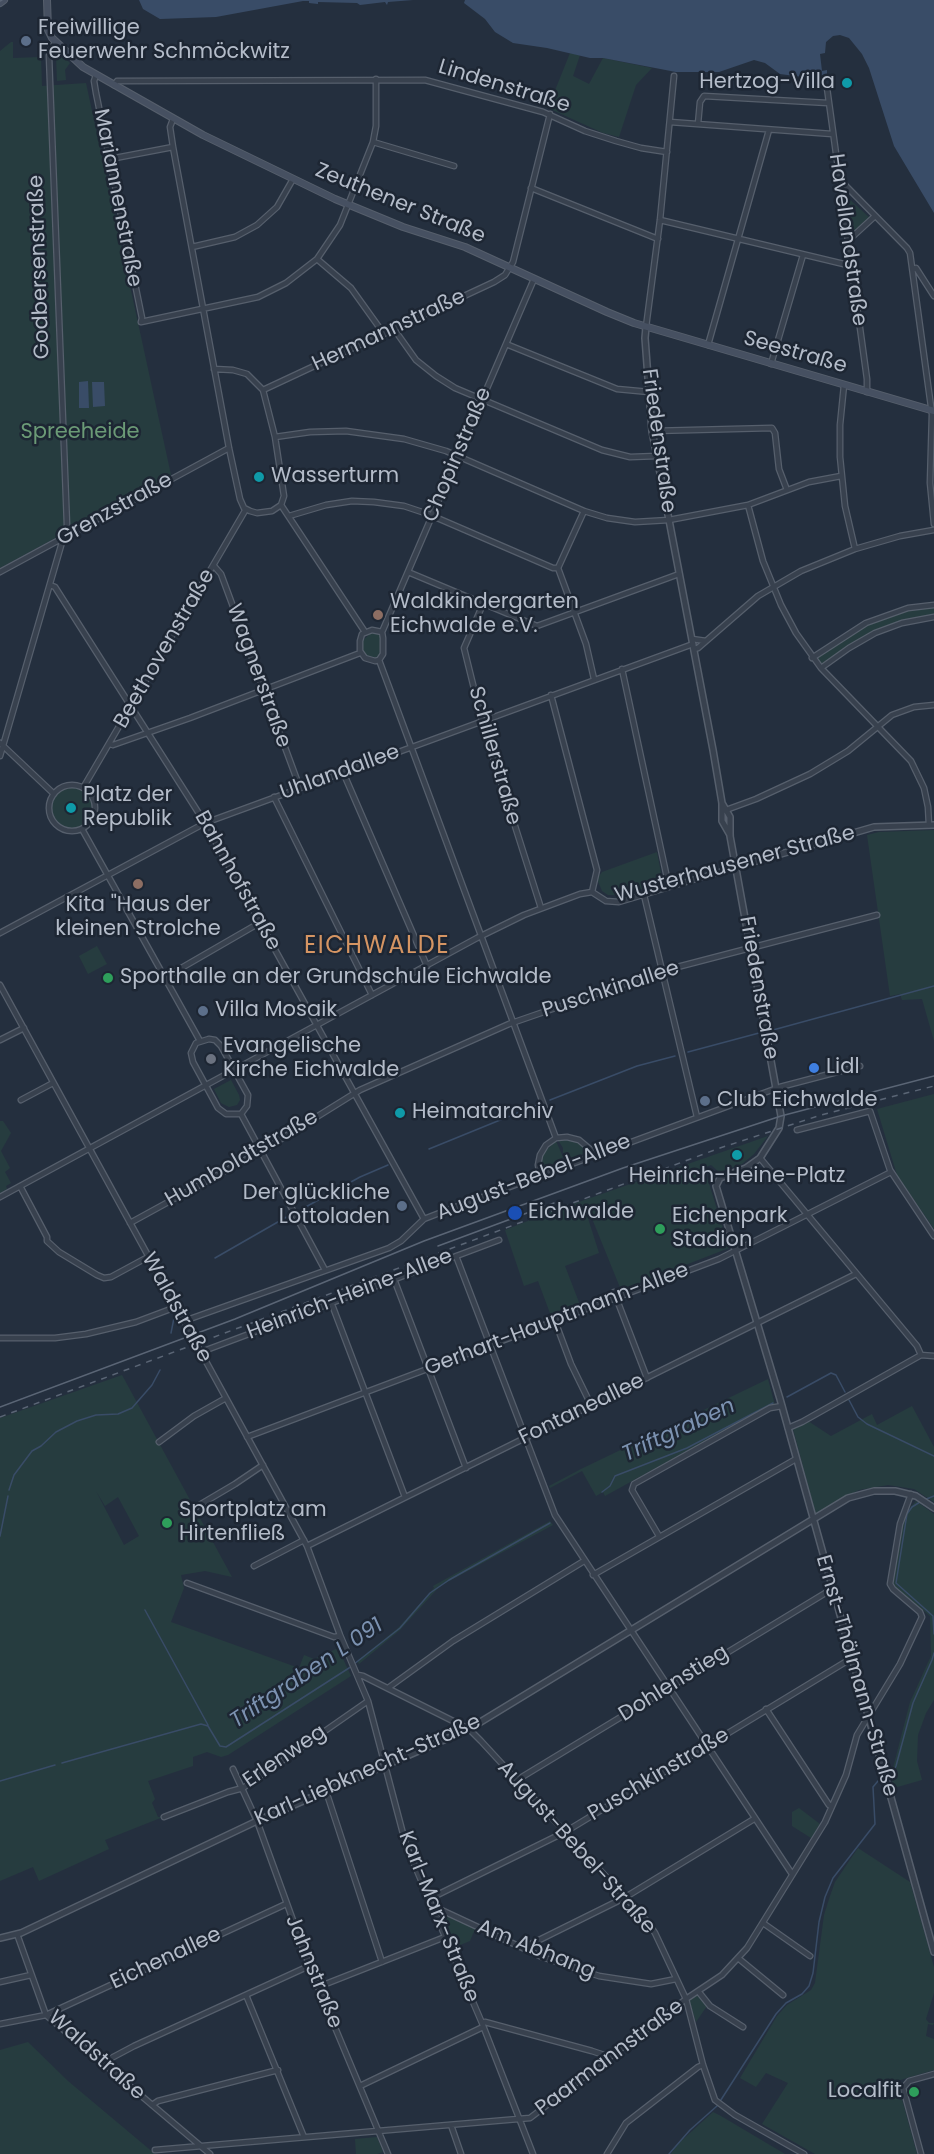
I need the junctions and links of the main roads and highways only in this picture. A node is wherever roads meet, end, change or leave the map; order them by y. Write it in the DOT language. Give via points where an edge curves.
graph roads {
  1 [pos="4,0"];
  2 [pos="47,0"];
  3 [pos="0,3"];
  4 [pos="114,85"];
  5 [pos="646,327"];
  6 [pos="933,411"];
  1 -- 3 [label="main road"];
  2 -- 4 [label="main road, Godbersenstraße" via="48,30 55,43 77,63"];
  4 -- 5 [label="main road, Zeuthener Straße" via="223,146 349,205 465,247"];
  5 -- 6 [label="main road, Seestraße"];
}
